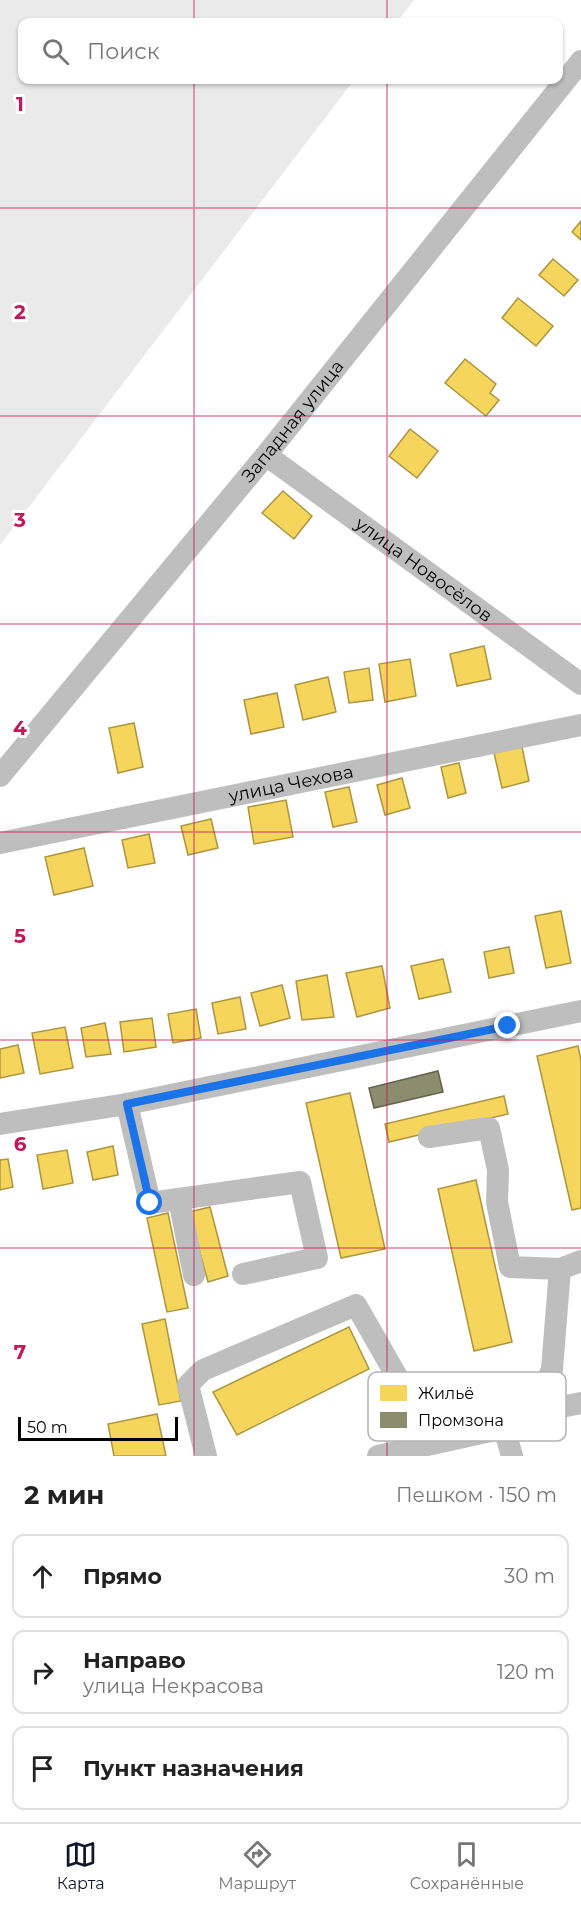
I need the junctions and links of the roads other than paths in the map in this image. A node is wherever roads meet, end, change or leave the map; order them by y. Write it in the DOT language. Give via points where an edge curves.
graph roads {
  1 [pos="581,61"];
  2 [pos="563,84"];
  3 [pos="563,84"];
  4 [pos="266,455"];
  5 [pos="581,684"];
  6 [pos="581,725"];
  7 [pos="0,776"];
  8 [pos="0,843"];
  9 [pos="581,1011"];
  10 [pos="127,1104"];
  11 [pos="0,1124"];
  12 [pos="429,1137"];
  13 [pos="179,1199"];
  14 [pos="575,1258"];
  15 [pos="243,1274"];
  16 [pos="194,1275"];
  17 [pos="394,1372"];
  18 [pos="551,1372"];
  19 [pos="581,1403"];
  20 [pos="566,1406"];
  21 [pos="444,1441"];
  22 [pos="508,1441"];
  23 [pos="435,1443"];
  24 [pos="206,1456"];
  25 [pos="378,1456"];
  26 [pos="512,1456"];
  1 -- 2 [label="street, Западная улица"];
  3 -- 4 [label="street, Западная улица"];
  4 -- 5 [label="street, улица Новосёлов"];
  4 -- 7 [label="street, Западная улица"];
  6 -- 8 [label="street, улица Чехова"];
  9 -- 10 [label="street"];
  10 -- 11 [label="street"];
  10 -- 13 [label="street" via="150,1203"];
  12 -- 14 [label="street" via="489,1128 498,1170 497,1202 510,1267"];
  13 -- 15 [label="street" via="300,1182 317,1258"];
  13 -- 16 [label="street"];
  14 -- 18 [label="street"];
  17 -- 24 [label="street" via="356,1305 203,1370 188,1385"];
  19 -- 20 [label="street"];
  21 -- 23 [label="street"];
  22 -- 26 [label="street"];
  23 -- 25 [label="street"];
}
